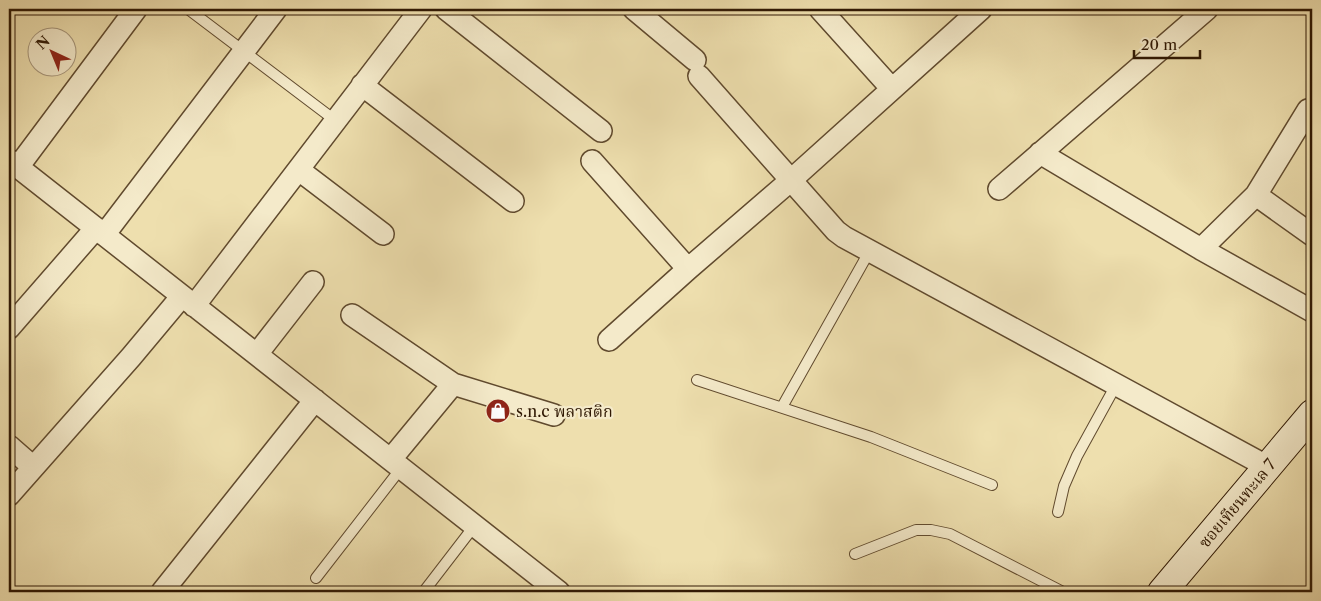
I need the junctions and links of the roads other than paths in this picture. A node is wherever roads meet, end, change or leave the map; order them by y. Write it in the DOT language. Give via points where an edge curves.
graph roads {
  1 [pos="188,9"];
  2 [pos="276,9"];
  3 [pos="421,9"];
  4 [pos="446,9"];
  5 [pos="820,9"];
  6 [pos="981,9"];
  7 [pos="1207,9"];
  8 [pos="644,11"];
  9 [pos="125,13"];
  10 [pos="244,51"];
  11 [pos="362,85"];
  12 [pos="892,89"];
  13 [pos="1308,110"];
  14 [pos="336,120"];
  15 [pos="601,131"];
  16 [pos="1040,153"];
  17 [pos="11,161"];
  18 [pos="592,161"];
  19 [pos="298,170"];
  20 [pos="790,181"];
  21 [pos="999,189"];
  22 [pos="1256,195"];
  23 [pos="513,200"];
  24 [pos="100,232"];
  25 [pos="383,234"];
  26 [pos="1312,236"];
  27 [pos="1201,249"];
  28 [pos="869,252"];
  29 [pos="688,269"];
  30 [pos="313,282"];
  31 [pos="188,301"];
  32 [pos="1312,311"];
  33 [pos="352,315"];
  34 [pos="9,328"];
  35 [pos="609,340"];
  36 [pos="257,354"];
  37 [pos="697,380"];
  38 [pos="453,384"];
  39 [pos="1116,385"];
  40 [pos="315,400"];
  41 [pos="782,407"];
  42 [pos="1312,414"];
  43 [pos="554,415"];
  44 [pos="9,446"];
  45 [pos="397,463"];
  46 [pos="33,467"];
  47 [pos="1268,467"];
  48 [pos="992,485"];
  49 [pos="9,495"];
  50 [pos="1058,512"];
  51 [pos="475,525"];
  52 [pos="855,554"];
  53 [pos="316,578"];
  54 [pos="425,590"];
  55 [pos="162,592"];
  56 [pos="560,592"];
  57 [pos="1063,592"];
  58 [pos="1162,592"];
  1 -- 10 [label="lane"];
  2 -- 10 [label="street"];
  3 -- 11 [label="street"];
  4 -- 15 [label="street"];
  5 -- 12 [label="street"];
  6 -- 12 [label="street"];
  7 -- 16 [label="street"];
  8 -- 20 [label="street" via="697,68"];
  9 -- 17 [label="street"];
  10 -- 14 [label="lane"];
  10 -- 24 [label="street"];
  11 -- 14 [label="street"];
  11 -- 23 [label="street"];
  12 -- 20 [label="street"];
  13 -- 22 [label="street"];
  14 -- 19 [label="street"];
  16 -- 21 [label="street"];
  16 -- 27 [label="street"];
  17 -- 24 [label="street"];
  18 -- 29 [label="street"];
  19 -- 25 [label="street"];
  19 -- 31 [label="street"];
  20 -- 28 [label="street" via="836,231"];
  20 -- 29 [label="street"];
  22 -- 26 [label="street"];
  22 -- 27 [label="street"];
  24 -- 31 [label="street"];
  24 -- 34 [label="street"];
  27 -- 32 [label="street"];
  28 -- 39 [label="street"];
  28 -- 41 [label="lane"];
  29 -- 35 [label="street"];
  30 -- 36 [label="street"];
  31 -- 36 [label="street"];
  31 -- 46 [label="street" via="131,358"];
  33 -- 38 [label="street"];
  36 -- 40 [label="street"];
  37 -- 41 [label="lane"];
  38 -- 43 [label="street"];
  38 -- 45 [label="street"];
  39 -- 47 [label="street"];
  39 -- 50 [label="lane" via="1077,456 1064,486"];
  40 -- 45 [label="street"];
  40 -- 55 [label="street"];
  41 -- 48 [label="lane" via="871,437"];
  42 -- 47 [label="street, ซอยเทียนทะเล 7"];
  44 -- 46 [label="street"];
  45 -- 51 [label="street"];
  45 -- 53 [label="lane"];
  46 -- 49 [label="street"];
  47 -- 58 [label="street, ซอยเทียนทะเล 7"];
  51 -- 54 [label="lane"];
  51 -- 56 [label="street"];
  52 -- 57 [label="lane" via="916,530 931,530 950,534"];
}
